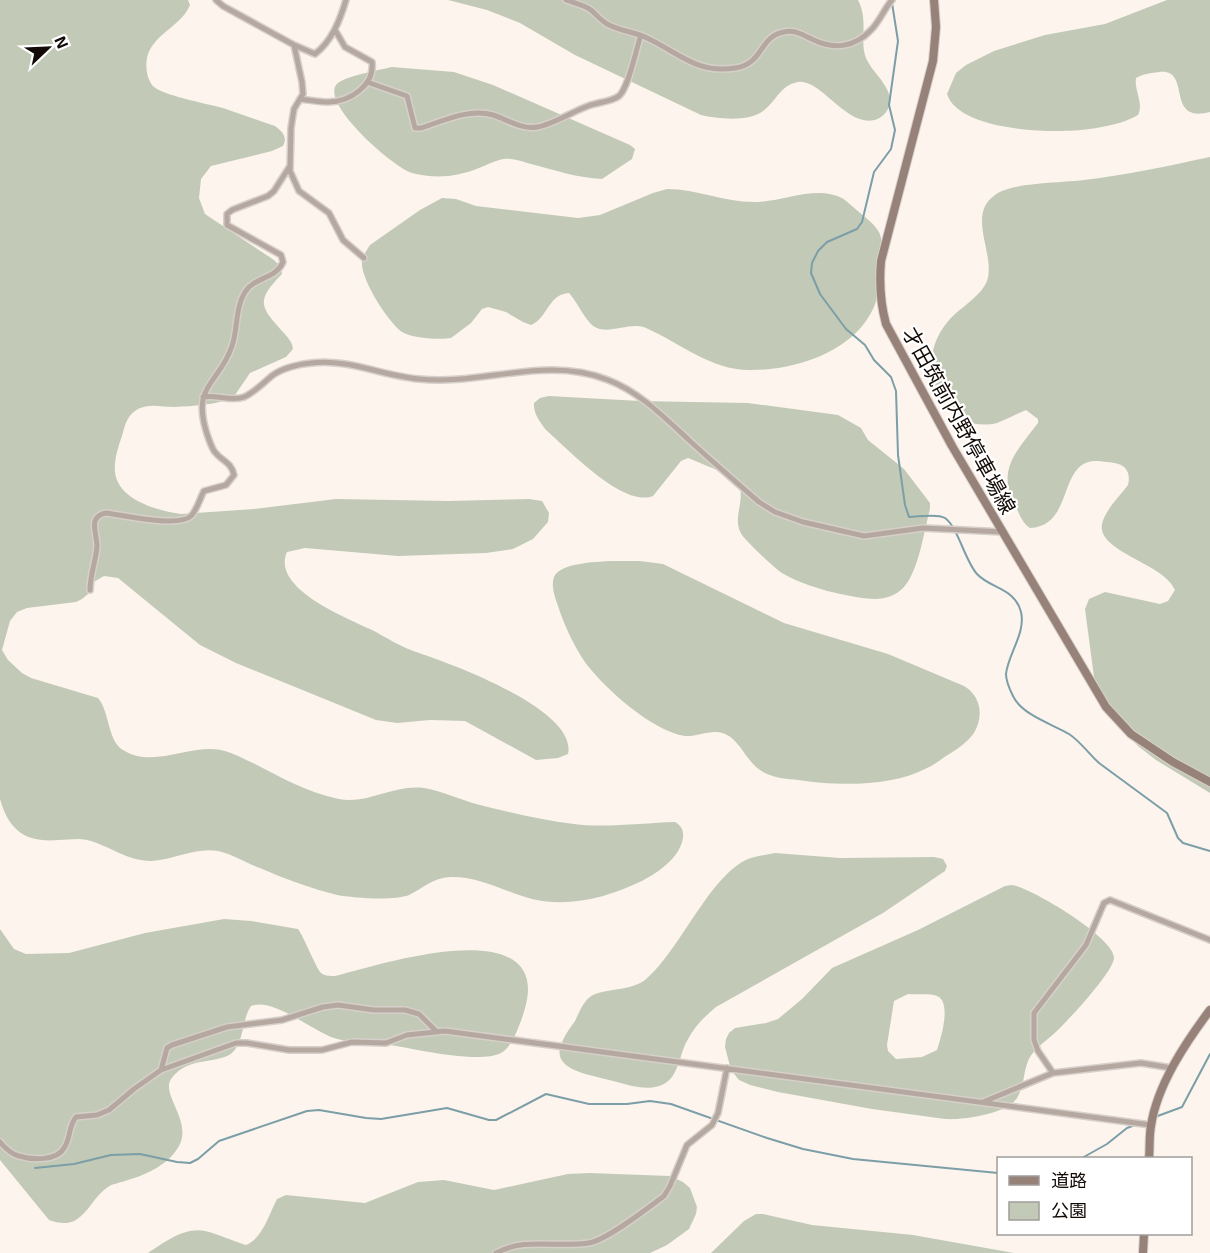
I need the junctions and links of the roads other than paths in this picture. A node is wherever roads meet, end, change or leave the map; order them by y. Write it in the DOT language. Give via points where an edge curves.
graph roads {
  1 [pos="216,0"];
  2 [pos="346,0"];
  3 [pos="566,0"];
  4 [pos="892,0"];
  5 [pos="934,0"];
  6 [pos="335,30"];
  7 [pos="641,35"];
  8 [pos="294,45"];
  9 [pos="367,82"];
  10 [pos="300,99"];
  11 [pos="290,166"];
  12 [pos="364,258"];
  13 [pos="203,397"];
  14 [pos="1003,532"];
  15 [pos="90,590"];
  16 [pos="1210,782"];
  17 [pos="1210,940"];
  18 [pos="1210,1010"];
  19 [pos="437,1032"];
  20 [pos="727,1068"];
  21 [pos="1172,1068"];
  22 [pos="161,1070"];
  23 [pos="1053,1073"];
  24 [pos="981,1103"];
  25 [pos="1151,1125"];
  26 [pos="0,1142"];
  27 [pos="1149,1157"];
  28 [pos="1144,1235"];
  29 [pos="496,1253"];
  30 [pos="1143,1253"];
  1 -- 8 [label="street"];
  2 -- 6 [label="street"];
  3 -- 7 [label="street" via="592,11 611,26"];
  4 -- 7 [label="street" via="872,29 859,40 836,47 795,31 783,32 770,37 754,62 738,68 698,66"];
  5 -- 14 [label="main road, 才田筑前内野停車場線" via="933,61 881,261 881,304 886,324 909,367"];
  6 -- 8 [label="street" via="315,54"];
  6 -- 9 [label="street" via="345,47 372,62"];
  7 -- 9 [label="street" via="619,96 537,128 482,113 415,128 407,96"];
  8 -- 10 [label="street" via="302,82"];
  9 -- 10 [label="street" via="362,90 339,101"];
  10 -- 11 [label="street" via="291,128"];
  11 -- 12 [label="street" via="299,191 329,213 343,240"];
  11 -- 13 [label="street" via="268,196 227,214 227,225 281,255 283,262 277,272 246,290 226,360"];
  13 -- 14 [label="street" via="242,398 275,374 317,362 442,381 531,370 591,374 625,388 661,413 775,512 864,536 923,528"];
  13 -- 15 [label="street" via="207,436 214,451 233,467 231,481 204,491 190,517 181,521 106,513 96,518 96,559"];
  14 -- 16 [label="main road, 才田筑前内野停車場線" via="1106,707 1131,734"];
  17 -- 23 [label="street" via="1106,901 1086,945 1034,1013 1034,1040"];
  18 -- 21 [label="main road"];
  19 -- 20 [label="street"];
  19 -- 22 [label="street" via="407,1035 386,1043 352,1042 322,1050 236,1043"];
  19 -- 22 [label="street" via="419,1014 405,1010 323,1007 282,1020 227,1027 172,1045 167,1048"];
  20 -- 24 [label="street"];
  20 -- 29 [label="street" via="718,1113 712,1125 687,1145 664,1196 591,1243 520,1244"];
  21 -- 23 [label="street" via="1141,1064"];
  21 -- 25 [label="main road"];
  22 -- 26 [label="street" via="109,1110 76,1117 65,1148 55,1156 19,1156"];
  23 -- 24 [label="street"];
  24 -- 25 [label="street"];
  25 -- 27 [label="main road"];
  28 -- 30 [label="main road"];
}
